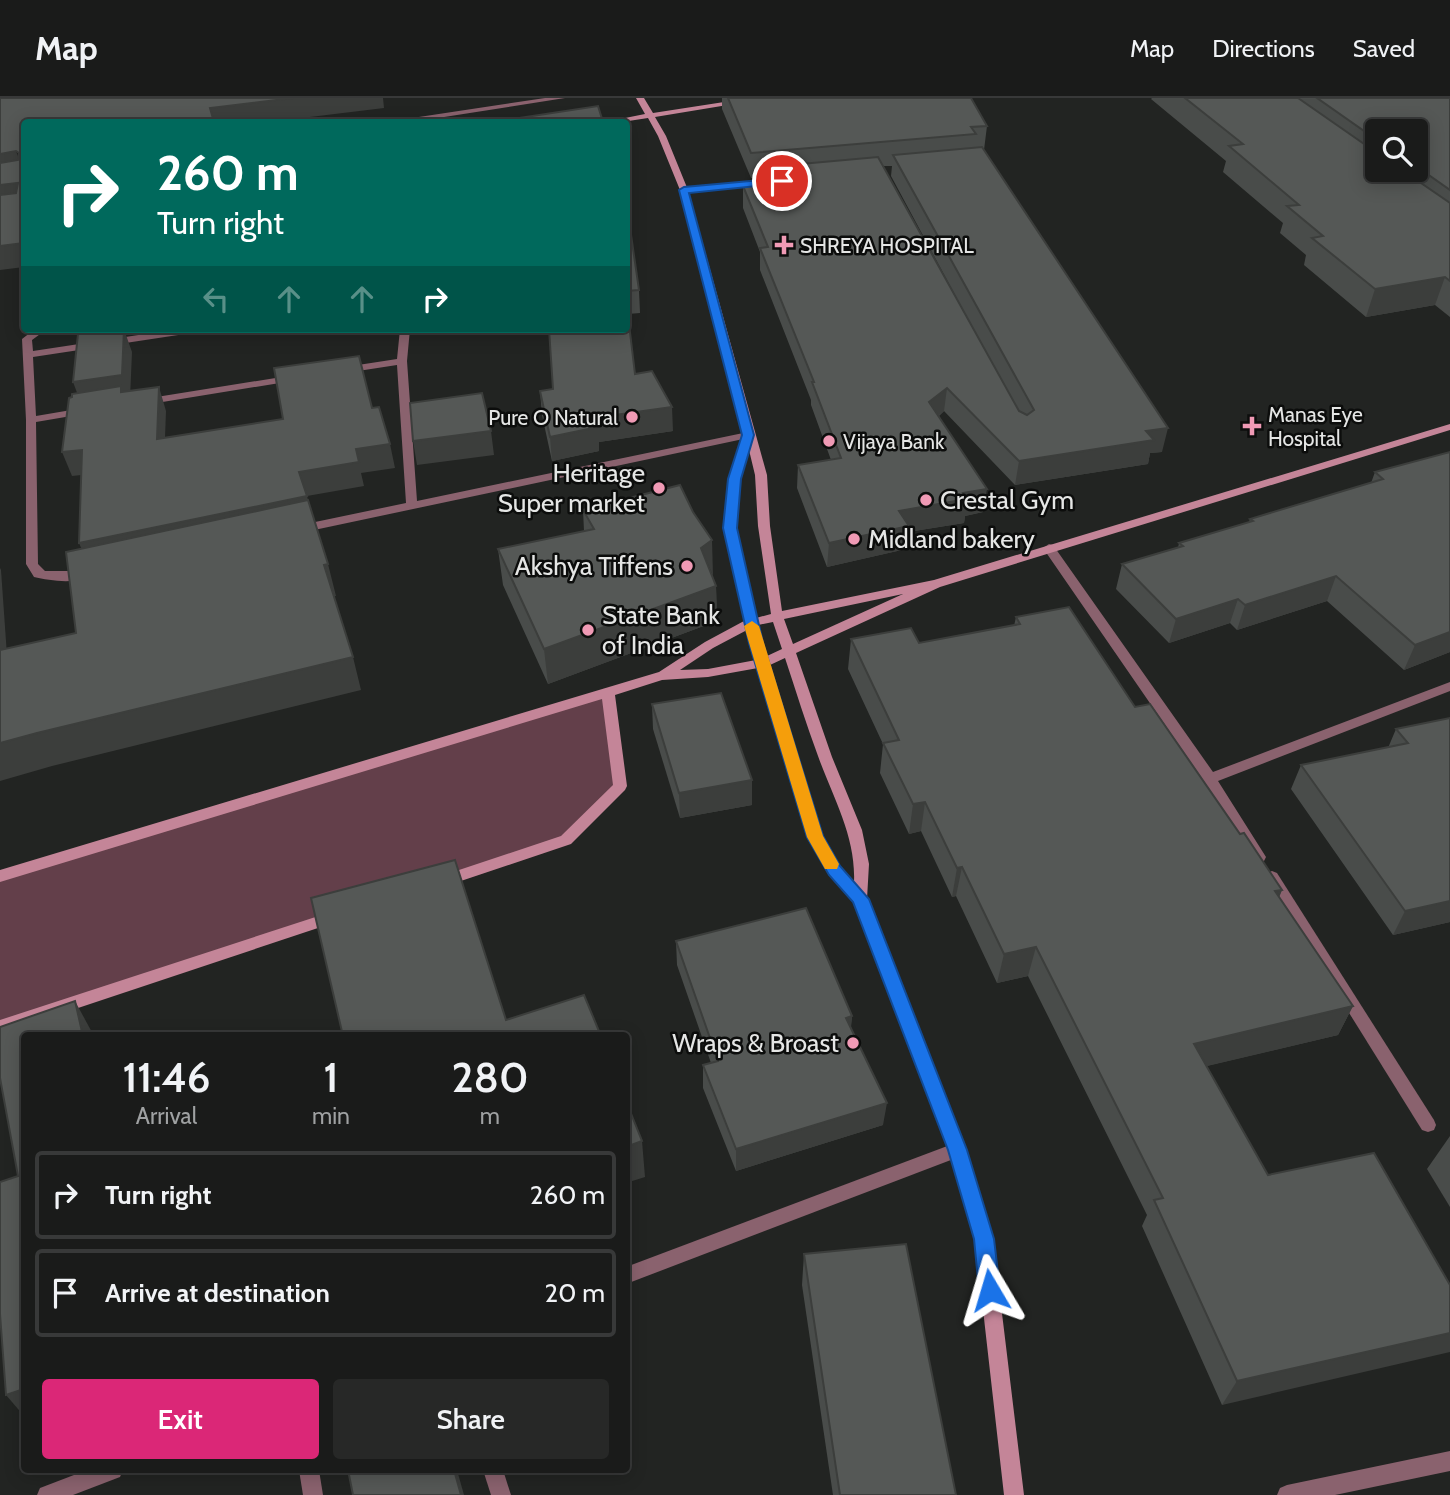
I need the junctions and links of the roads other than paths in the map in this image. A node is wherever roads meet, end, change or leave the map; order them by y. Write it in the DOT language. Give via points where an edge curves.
graph roads {
  1 [pos="561,98"];
  2 [pos="640,98"];
  3 [pos="766,98"];
  4 [pos="652,116"];
  5 [pos="419,119"];
  6 [pos="630,119"];
  7 [pos="789,181"];
  8 [pos="684,190"];
  9 [pos="36,333"];
  10 [pos="172,333"];
  11 [pos="405,333"];
  12 [pos="27,355"];
  13 [pos="402,361"];
  14 [pos="334,372"];
  15 [pos="306,376"];
  16 [pos="127,404"];
  17 [pos="100,409"];
  18 [pos="31,420"];
  19 [pos="1450,426"];
  20 [pos="748,435"];
  21 [pos="412,505"];
  22 [pos="293,530"];
  23 [pos="1049,548"];
  24 [pos="96,572"];
  25 [pos="936,584"];
  26 [pos="777,616"];
  27 [pos="751,623"];
  28 [pos="789,653"];
  29 [pos="762,663"];
  30 [pos="662,676"];
  31 [pos="1450,686"];
  32 [pos="608,693"];
  33 [pos="1210,779"];
  34 [pos="0,876"];
  35 [pos="421,888"];
  36 [pos="860,899"];
  37 [pos="342,914"];
  38 [pos="0,1027"];
  39 [pos="1427,1125"];
  40 [pos="958,1150"];
  41 [pos="630,1274"];
  42 [pos="1450,1461"];
  43 [pos="105,1473"];
  44 [pos="309,1473"];
  45 [pos="494,1473"];
  46 [pos="310,1494"];
  47 [pos="47,1495"];
  48 [pos="501,1495"];
  49 [pos="1014,1495"];
  50 [pos="1287,1495"];
  1 -- 5 [label="street"];
  2 -- 4 [label="main road"];
  3 -- 4 [label="main road"];
  4 -- 6 [label="main road"];
  4 -- 8 [label="main road"];
  7 -- 8 [label="street"];
  8 -- 20 [label="main road"];
  9 -- 12 [label="street" via="26,339"];
  10 -- 12 [label="street"];
  11 -- 13 [label="street"];
  12 -- 18 [label="street"];
  13 -- 14 [label="street"];
  13 -- 21 [label="street"];
  15 -- 16 [label="street"];
  17 -- 18 [label="street"];
  18 -- 24 [label="street" via="32,564 38,574 49,577"];
  19 -- 23 [label="main road"];
  20 -- 21 [label="street"];
  20 -- 26 [label="main road" via="761,475"];
  20 -- 27 [label="main road" via="734,479 730,528"];
  21 -- 22 [label="street"];
  23 -- 25 [label="main road"];
  23 -- 33 [label="street"];
  25 -- 26 [label="main road"];
  25 -- 28 [label="main road"];
  26 -- 27 [label="main road"];
  26 -- 28 [label="main road"];
  27 -- 29 [label="main road"];
  27 -- 30 [label="main road"];
  28 -- 29 [label="main road"];
  28 -- 36 [label="main road" via="855,830 862,864"];
  29 -- 30 [label="main road"];
  29 -- 36 [label="main road" via="815,837"];
  30 -- 32 [label="main road"];
  31 -- 33 [label="street"];
  32 -- 34 [label="main road"];
  32 -- 35 [label="main road" via="620,786 566,840"];
  33 -- 39 [label="street"];
  36 -- 40 [label="main road"];
  37 -- 38 [label="main road"];
  40 -- 41 [label="street"];
  40 -- 49 [label="main road" via="984,1239"];
  42 -- 50 [label="street"];
  43 -- 47 [label="street"];
  44 -- 46 [label="street"];
  45 -- 48 [label="street"];
}
